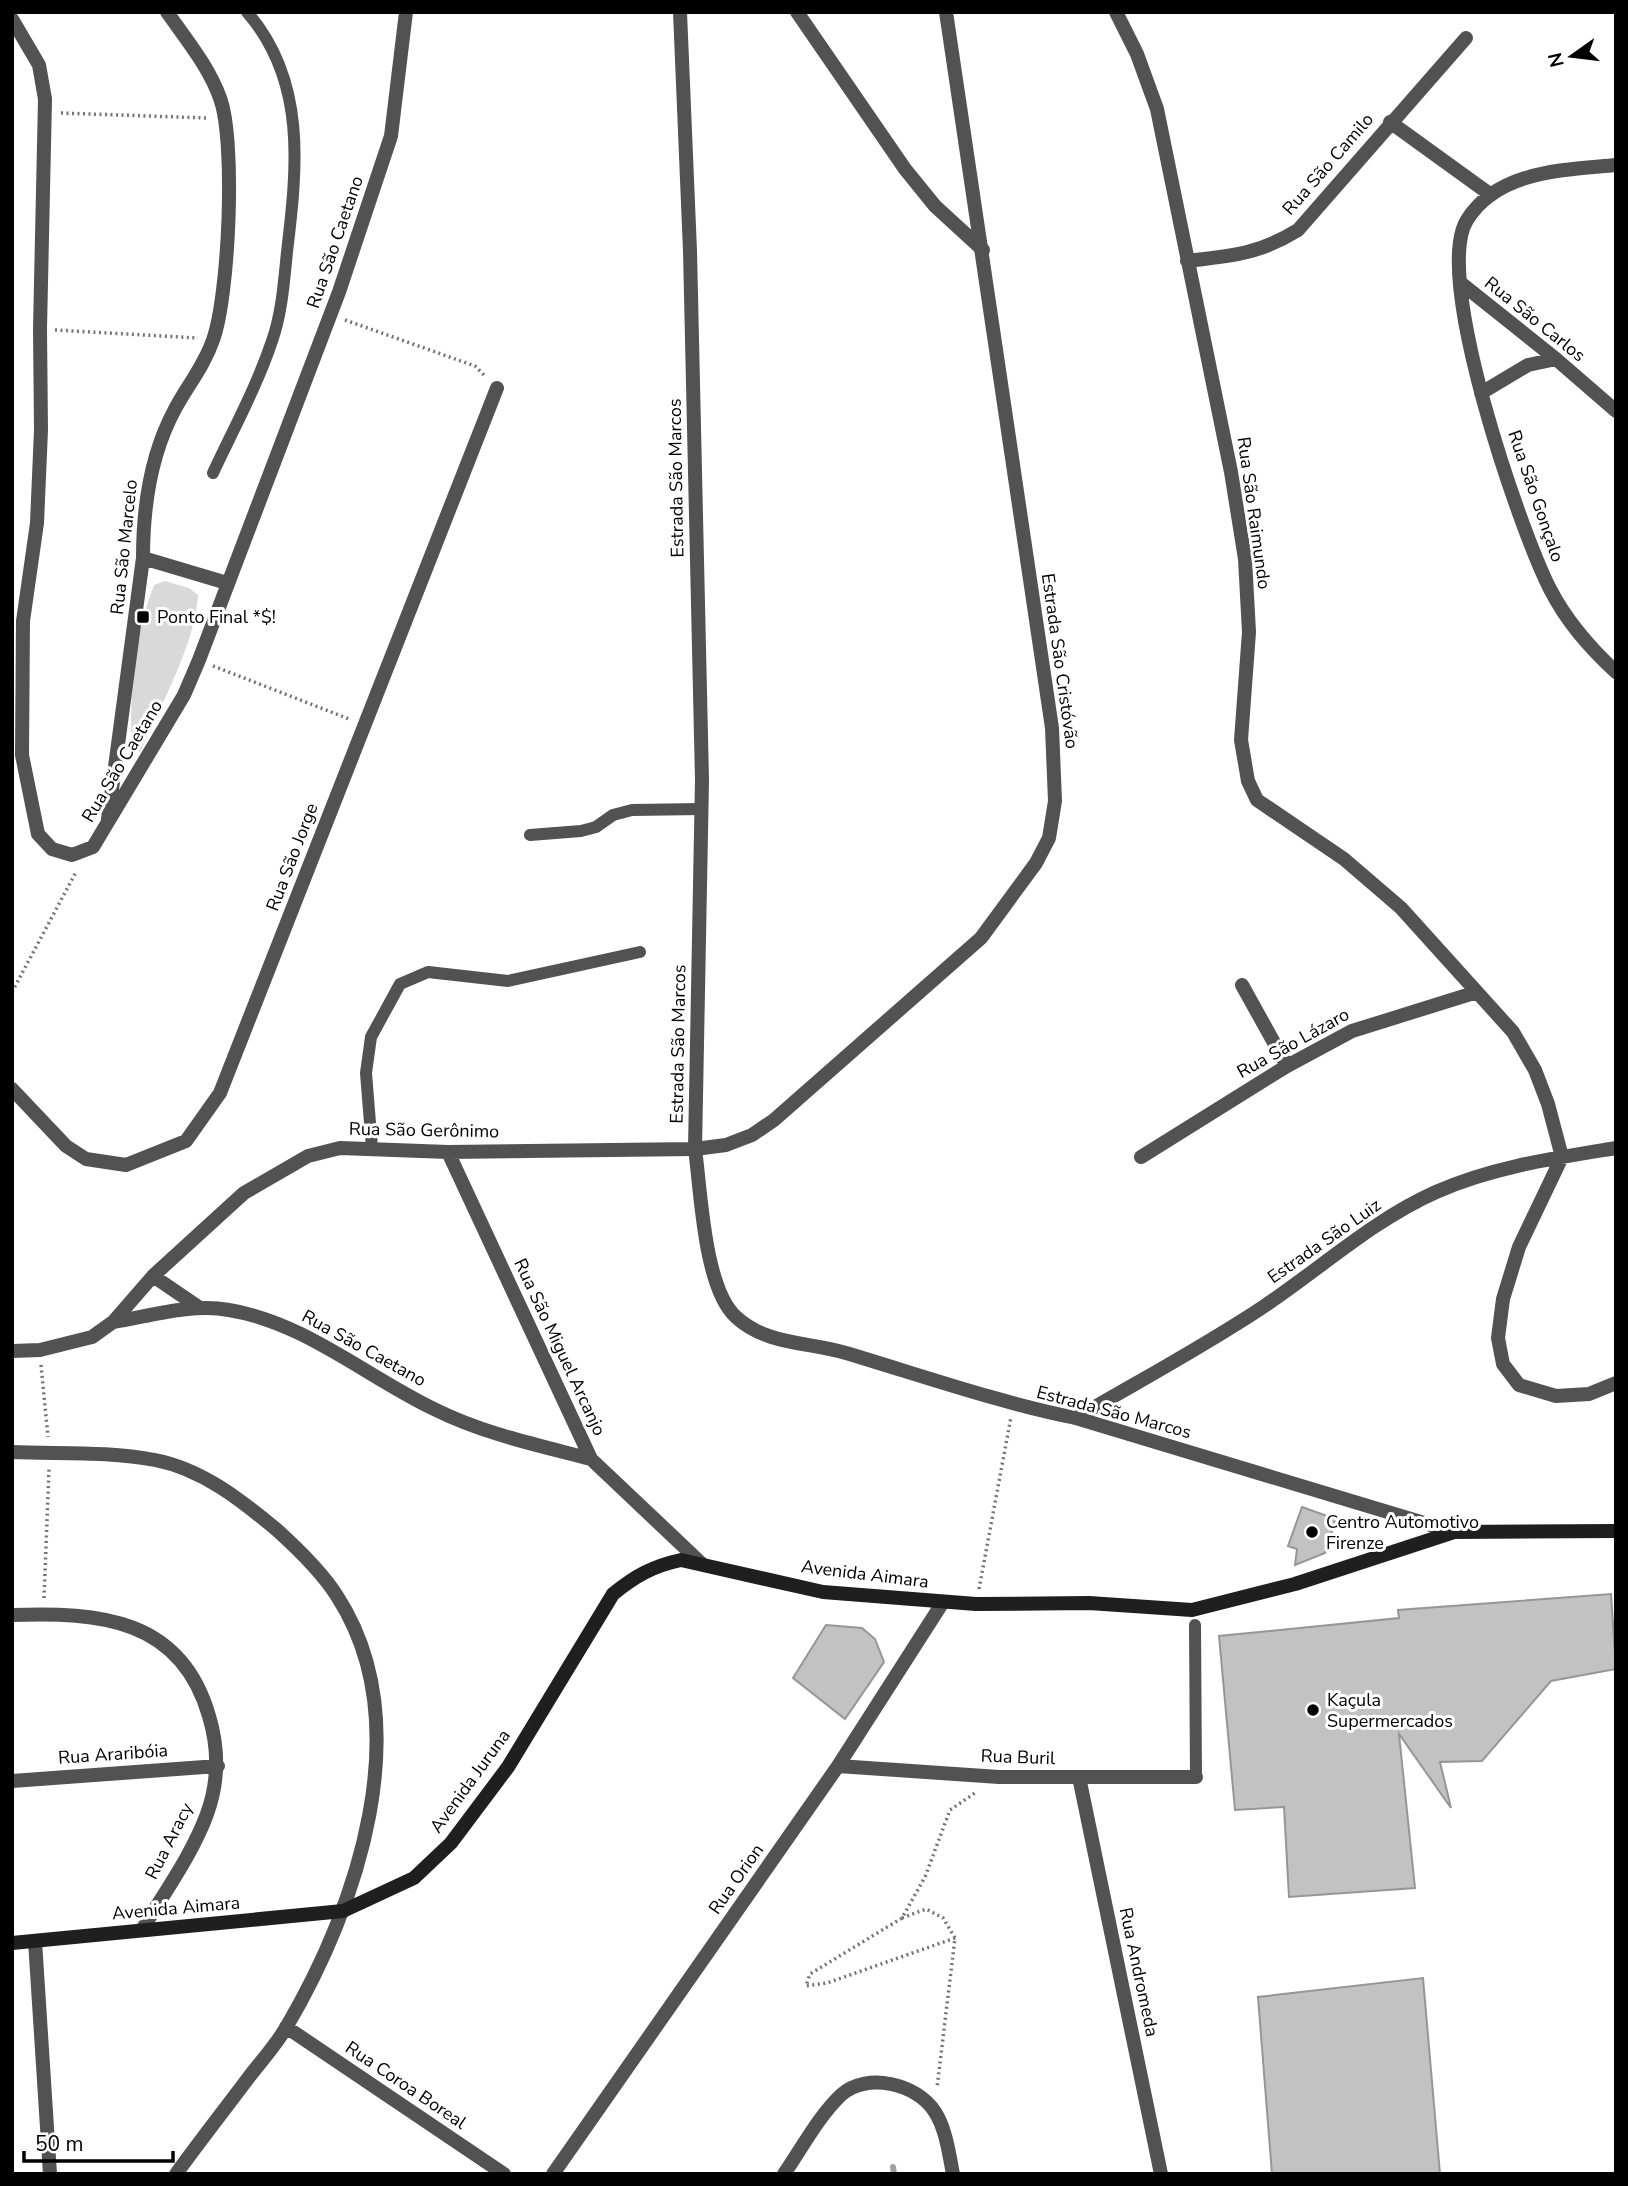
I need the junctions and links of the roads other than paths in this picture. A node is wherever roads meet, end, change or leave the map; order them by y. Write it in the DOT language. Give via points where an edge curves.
graph roads {
  1 [pos="167,12"];
  2 [pos="247,12"];
  3 [pos="406,12"];
  4 [pos="680,12"];
  5 [pos="797,12"];
  6 [pos="946,12"];
  7 [pos="1116,12"];
  8 [pos="12,19"];
  9 [pos="1466,38"];
  10 [pos="1390,122"];
  11 [pos="1616,165"];
  12 [pos="1492,195"];
  13 [pos="983,250"];
  14 [pos="1187,261"];
  15 [pos="1462,284"];
  16 [pos="1556,359"];
  17 [pos="497,388"];
  18 [pos="1481,393"];
  19 [pos="1616,411"];
  20 [pos="213,473"];
  21 [pos="144,558"];
  22 [pos="227,583"];
  23 [pos="1616,672"];
  24 [pos="16,705"];
  25 [pos="701,809"];
  26 [pos="107,823"];
  27 [pos="530,835"];
  28 [pos="640,952"];
  29 [pos="1242,985"];
  30 [pos="1477,992"];
  31 [pos="1287,1066"];
  32 [pos="12,1089"];
  33 [pos="372,1147"];
  34 [pos="1616,1148"];
  35 [pos="695,1149"];
  36 [pos="448,1152"];
  37 [pos="1141,1157"];
  38 [pos="1562,1157"];
  39 [pos="153,1276"];
  40 [pos="200,1308"];
  41 [pos="113,1322"];
  42 [pos="12,1351"];
  43 [pos="1616,1383"];
  44 [pos="1076,1418"];
  45 [pos="12,1452"];
  46 [pos="591,1459"];
  47 [pos="1616,1531"];
  48 [pos="1454,1532"];
  49 [pos="702,1564"];
  50 [pos="943,1602"];
  51 [pos="12,1615"];
  52 [pos="1195,1625"];
  53 [pos="218,1766"];
  54 [pos="838,1766"];
  55 [pos="1079,1777"];
  56 [pos="1196,1777"];
  57 [pos="12,1781"];
  58 [pos="343,1911"];
  59 [pos="142,1930"];
  60 [pos="36,1941"];
  61 [pos="12,1943"];
  62 [pos="286,2028"];
  63 [pos="50,2174"];
  64 [pos="176,2174"];
  65 [pos="504,2174"];
  66 [pos="553,2174"];
  67 [pos="784,2174"];
  68 [pos="953,2174"];
  69 [pos="1161,2174"];
  1 -- 21 [label="street, Rua São Marcelo" via="204,66 226,119 226,257 214,339 162,436 152,472 143,523"];
  2 -- 20 [label="lane" via="265,33 282,71 291,108 296,172 272,341"];
  3 -- 22 [label="street, Rua São Caetano" via="391,136 330,315"];
  4 -- 25 [label="street, Estrada São Marcos" via="690,251"];
  5 -- 13 [label="street" via="905,169 934,206"];
  6 -- 13 [label="street, Estrada São Cristóvão"];
  7 -- 14 [label="street, Rua São Raimundo" via="1157,109"];
  8 -- 24 [label="street, Rua São Caetano" via="39,65 45,112 41,430"];
  9 -- 10 [label="street, Rua São Camilo"];
  10 -- 12 [label="street"];
  10 -- 14 [label="street, Rua São Camilo" via="1298,230 1251,254"];
  11 -- 12 [label="street, Rua São Gonçalo" via="1522,178"];
  12 -- 15 [label="street, Rua São Gonçalo" via="1466,221"];
  13 -- 35 [label="street, Estrada São Cristóvão" via="1052,728 1055,801 1049,838 981,937 868,1040 752,1135 726,1145"];
  14 -- 30 [label="street, Rua São Raimundo" via="1245,559 1249,632 1241,740 1248,781 1258,800 1344,859 1401,908"];
  15 -- 16 [label="street, Rua São Carlos"];
  15 -- 18 [label="street, Rua São Gonçalo" via="1466,330"];
  16 -- 18 [label="street" via="1528,365"];
  16 -- 19 [label="street, Rua São Carlos"];
  17 -- 32 [label="street, Rua São Jorge" via="220,1093 186,1141 126,1165 86,1159 66,1146"];
  18 -- 23 [label="street, Rua São Gonçalo" via="1525,531 1549,587 1567,619"];
  21 -- 22 [label="street"];
  21 -- 26 [label="street, Rua São Marcelo"];
  22 -- 26 [label="street, Rua São Caetano" via="200,660"];
  24 -- 26 [label="street, Rua São Caetano" via="38,834 52,849 72,855 89,848"];
  25 -- 27 [label="lane" via="632,810 581,831"];
  25 -- 35 [label="street, Estrada São Marcos"];
  28 -- 33 [label="lane" via="509,981 428,972 400,984 371,1037 366,1073"];
  29 -- 31 [label="street"];
  30 -- 31 [label="street, Rua São Lázaro" via="1376,1021"];
  30 -- 38 [label="street, Rua São Raimundo" via="1513,1032 1535,1070"];
  31 -- 37 [label="street, Rua São Lázaro"];
  33 -- 36 [label="street, Rua São Gerônimo"];
  33 -- 39 [label="street, Rua São Gerônimo" via="340,1148 308,1156 280,1170 244,1193"];
  34 -- 38 [label="street, Estrada São Luiz"];
  35 -- 36 [label="street, Rua São Gerônimo"];
  35 -- 44 [label="street, Estrada São Marcos" via="719,1293 736,1317 762,1334 842,1352 1013,1405"];
  36 -- 46 [label="street, Rua São Miguel Arcanjo"];
  38 -- 43 [label="street" via="1520,1247 1503,1299 1498,1338 1503,1364 1519,1385 1556,1396 1589,1394"];
  38 -- 44 [label="street, Estrada São Luiz" via="1481,1174 1434,1193 1395,1214 1179,1361"];
  39 -- 40 [label="street"];
  39 -- 41 [label="street, Rua São Gerônimo"];
  40 -- 41 [label="street, Rua São Caetano"];
  40 -- 46 [label="street, Rua São Caetano" via="229,1310 287,1327 435,1410 492,1434"];
  41 -- 42 [label="street, Rua São Gerônimo" via="92,1337 40,1350"];
  44 -- 48 [label="street, Estrada São Marcos"];
  45 -- 58 [label="street" via="155,1460 204,1477 239,1498 294,1545 337,1596 361,1647 379,1749 371,1811"];
  46 -- 49 [label="street, Rua São Miguel Arcanjo"];
  47 -- 48 [label="main road, Avenida Aimara"];
  48 -- 50 [label="main road, Avenida Aimara" via="1295,1584 1192,1611 1088,1603"];
  49 -- 50 [label="main road, Avenida Aimara" via="823,1592"];
  49 -- 58 [label="main road, Avenida Juruna" via="681,1560 659,1565 638,1574 614,1594 508,1767 452,1843 414,1878"];
  50 -- 54 [label="street, Rua Orion"];
  51 -- 53 [label="street, Rua Aracy" via="103,1618 136,1628 171,1648 192,1672 206,1707"];
  52 -- 56 [label="lane"];
  53 -- 57 [label="street, Rua Araribóia"];
  53 -- 59 [label="street, Rua Aracy" via="207,1814"];
  54 -- 55 [label="street, Rua Buril" via="999,1777"];
  54 -- 66 [label="street, Rua Orion"];
  55 -- 56 [label="street, Rua Buril"];
  55 -- 69 [label="street, Rua Andromeda"];
  58 -- 59 [label="main road, Avenida Aimara"];
  58 -- 62 [label="street"];
  59 -- 60 [label="main road, Avenida Aimara"];
  60 -- 61 [label="main road, Avenida Aimara"];
  60 -- 63 [label="street"];
  62 -- 64 [label="street"];
  62 -- 65 [label="street, Rua Coroa Boreal"];
  67 -- 68 [label="street" via="842,2094 859,2083 881,2081 916,2094 935,2111"];
}
